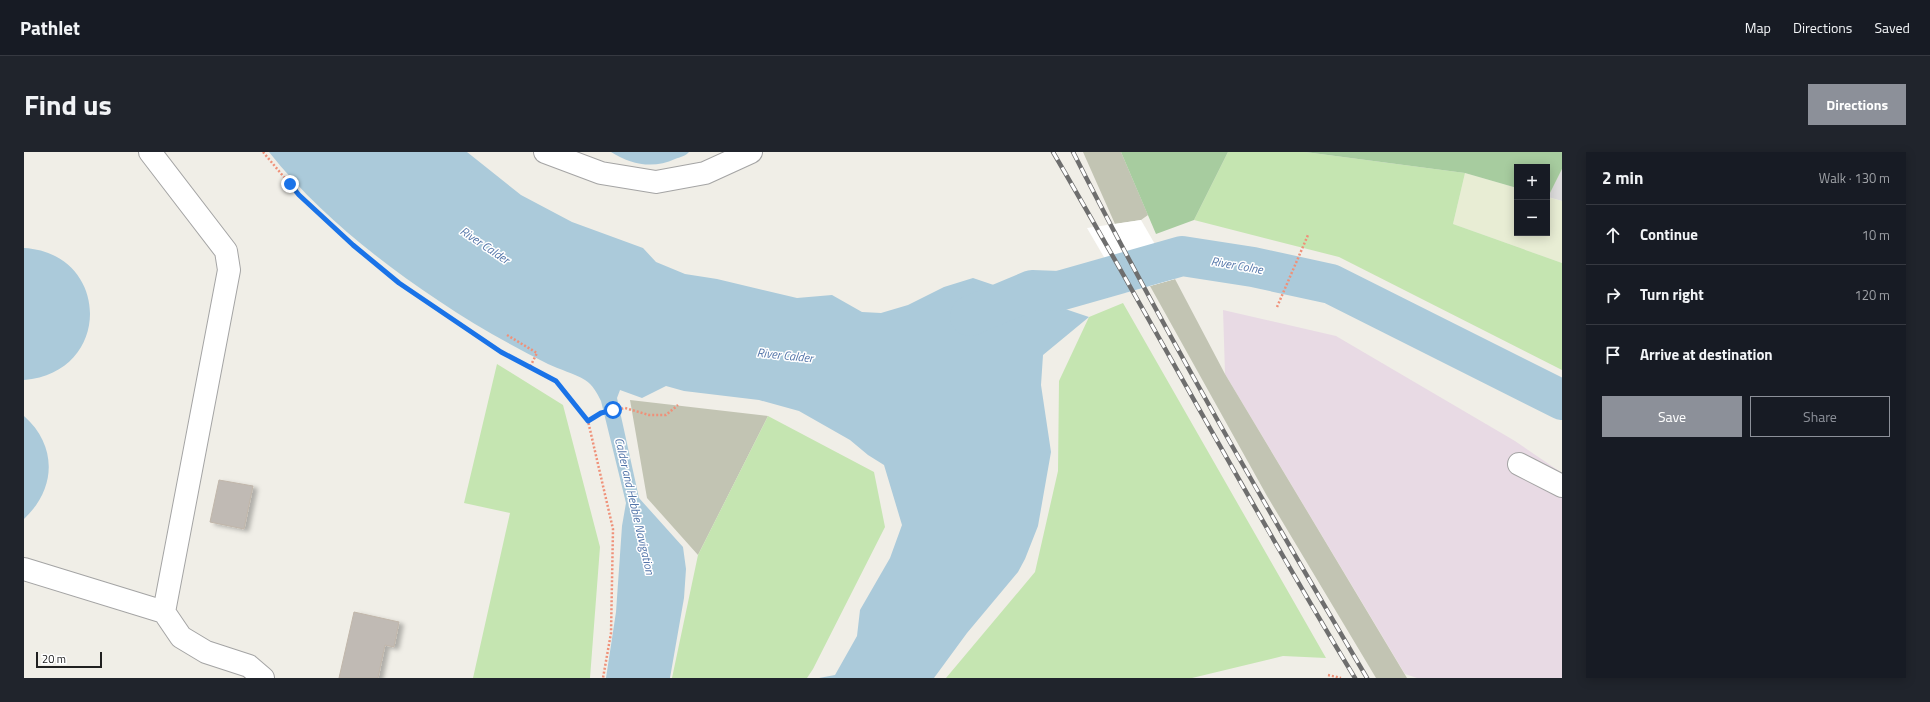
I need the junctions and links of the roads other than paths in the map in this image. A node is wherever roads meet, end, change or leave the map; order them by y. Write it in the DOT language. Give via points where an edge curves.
graph roads {
  1 [pos="150,152"];
  2 [pos="545,152"];
  3 [pos="751,152"];
  4 [pos="1520,464"];
  5 [pos="1562,486"];
  6 [pos="24,569"];
  7 [pos="164,612"];
  8 [pos="263,678"];
  1 -- 7 [label="street" via="226,251 229,270"];
  2 -- 3 [label="street" via="601,173 656,182 705,173"];
  4 -- 5 [label="street"];
  6 -- 7 [label="street"];
  7 -- 8 [label="street" via="181,637 206,652 249,666"];
}
